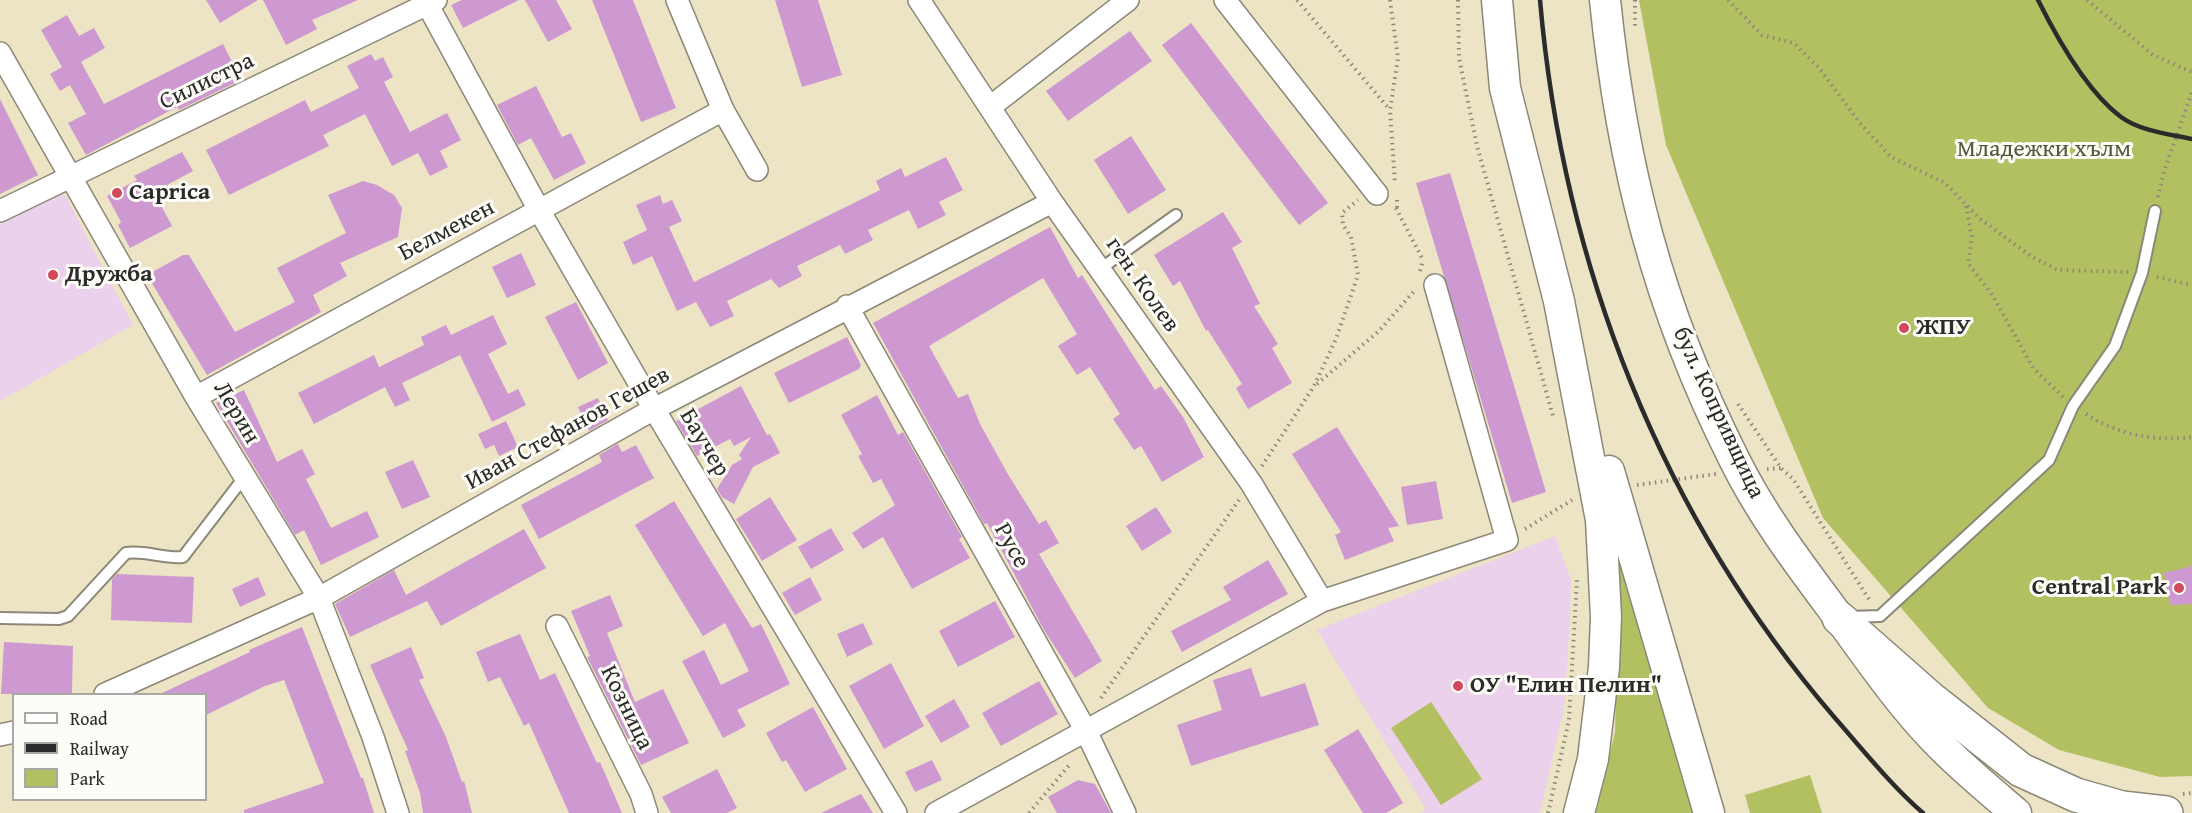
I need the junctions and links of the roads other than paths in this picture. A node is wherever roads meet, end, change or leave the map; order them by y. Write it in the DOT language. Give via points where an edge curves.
graph roads {
  1 [pos="677,0"];
  2 [pos="919,0"];
  3 [pos="1128,0"];
  4 [pos="1226,0"];
  5 [pos="1497,0"];
  6 [pos="1605,0"];
  7 [pos="429,2"];
  8 [pos="0,53"];
  9 [pos="990,107"];
  10 [pos="723,111"];
  11 [pos="757,170"];
  12 [pos="71,175"];
  13 [pos="1385,192"];
  14 [pos="1052,201"];
  15 [pos="539,210"];
  16 [pos="0,211"];
  17 [pos="2155,211"];
  18 [pos="1176,215"];
  19 [pos="1100,269"];
  20 [pos="1435,285"];
  21 [pos="1559,301"];
  22 [pos="847,306"];
  23 [pos="196,397"];
  24 [pos="654,409"];
  25 [pos="245,476"];
  26 [pos="319,598"];
  27 [pos="1322,601"];
  28 [pos="0,618"];
  29 [pos="1839,618"];
  30 [pos="557,626"];
  31 [pos="107,693"];
  32 [pos="1091,733"];
  33 [pos="2171,803"];
  34 [pos="398,813"];
  35 [pos="647,813"];
  36 [pos="896,813"];
  37 [pos="936,813"];
  38 [pos="1125,813"];
  39 [pos="1579,813"];
  40 [pos="1710,813"];
  41 [pos="2016,813"];
  1 -- 10 [label="street"];
  2 -- 9 [label="street, ген. Колев"];
  3 -- 9 [label="street"];
  4 -- 13 [label="street"];
  5 -- 21 [label="main road" via="1505,88"];
  6 -- 29 [label="main road, бул. Копривщица" via="1623,141 1633,185 1654,264 1686,353 1734,460 1765,513"];
  7 -- 12 [label="street, Силистра"];
  7 -- 15 [label="street, Баучер"];
  8 -- 12 [label="street, Лерин"];
  9 -- 14 [label="street, ген. Колев"];
  10 -- 11 [label="street"];
  10 -- 15 [label="street, Белмекен"];
  12 -- 16 [label="street, Силистра"];
  12 -- 23 [label="street, Лерин"];
  14 -- 19 [label="street, ген. Колев"];
  14 -- 22 [label="street, Иван Стефанов Гешев"];
  15 -- 23 [label="street, Белмекен"];
  15 -- 24 [label="street, Баучер"];
  17 -- 29 [label="lane" via="2142,273 2115,346 2073,406 2049,460 1880,616"];
  18 -- 19 [label="lane"];
  19 -- 27 [label="street, ген. Колев" via="1251,483"];
  20 -- 27 [label="street" via="1507,540"];
  21 -- 39 [label="main road" via="1601,520 1605,567 1600,708 1593,759"];
  21 -- 40 [label="main road"];
  22 -- 24 [label="street, Иван Стефанов Гешев"];
  22 -- 32 [label="street, Русе"];
  23 -- 25 [label="street, Лерин"];
  24 -- 26 [label="street, Иван Стефанов Гешев"];
  24 -- 36 [label="street, Баучер"];
  25 -- 26 [label="street, Лерин"];
  25 -- 28 [label="lane" via="183,557 126,553 68,616"];
  26 -- 31 [label="street, Иван Стефанов Гешев"];
  26 -- 34 [label="street, Лерин"];
  27 -- 32 [label="street"];
  29 -- 33 [label="main road" via="1931,699 2021,770 2076,795 2122,808"];
  29 -- 41 [label="main road, бул. Копривщица" via="1935,740"];
  30 -- 35 [label="street, Козница"];
  32 -- 37 [label="street"];
  32 -- 38 [label="street, Русе"];
}
